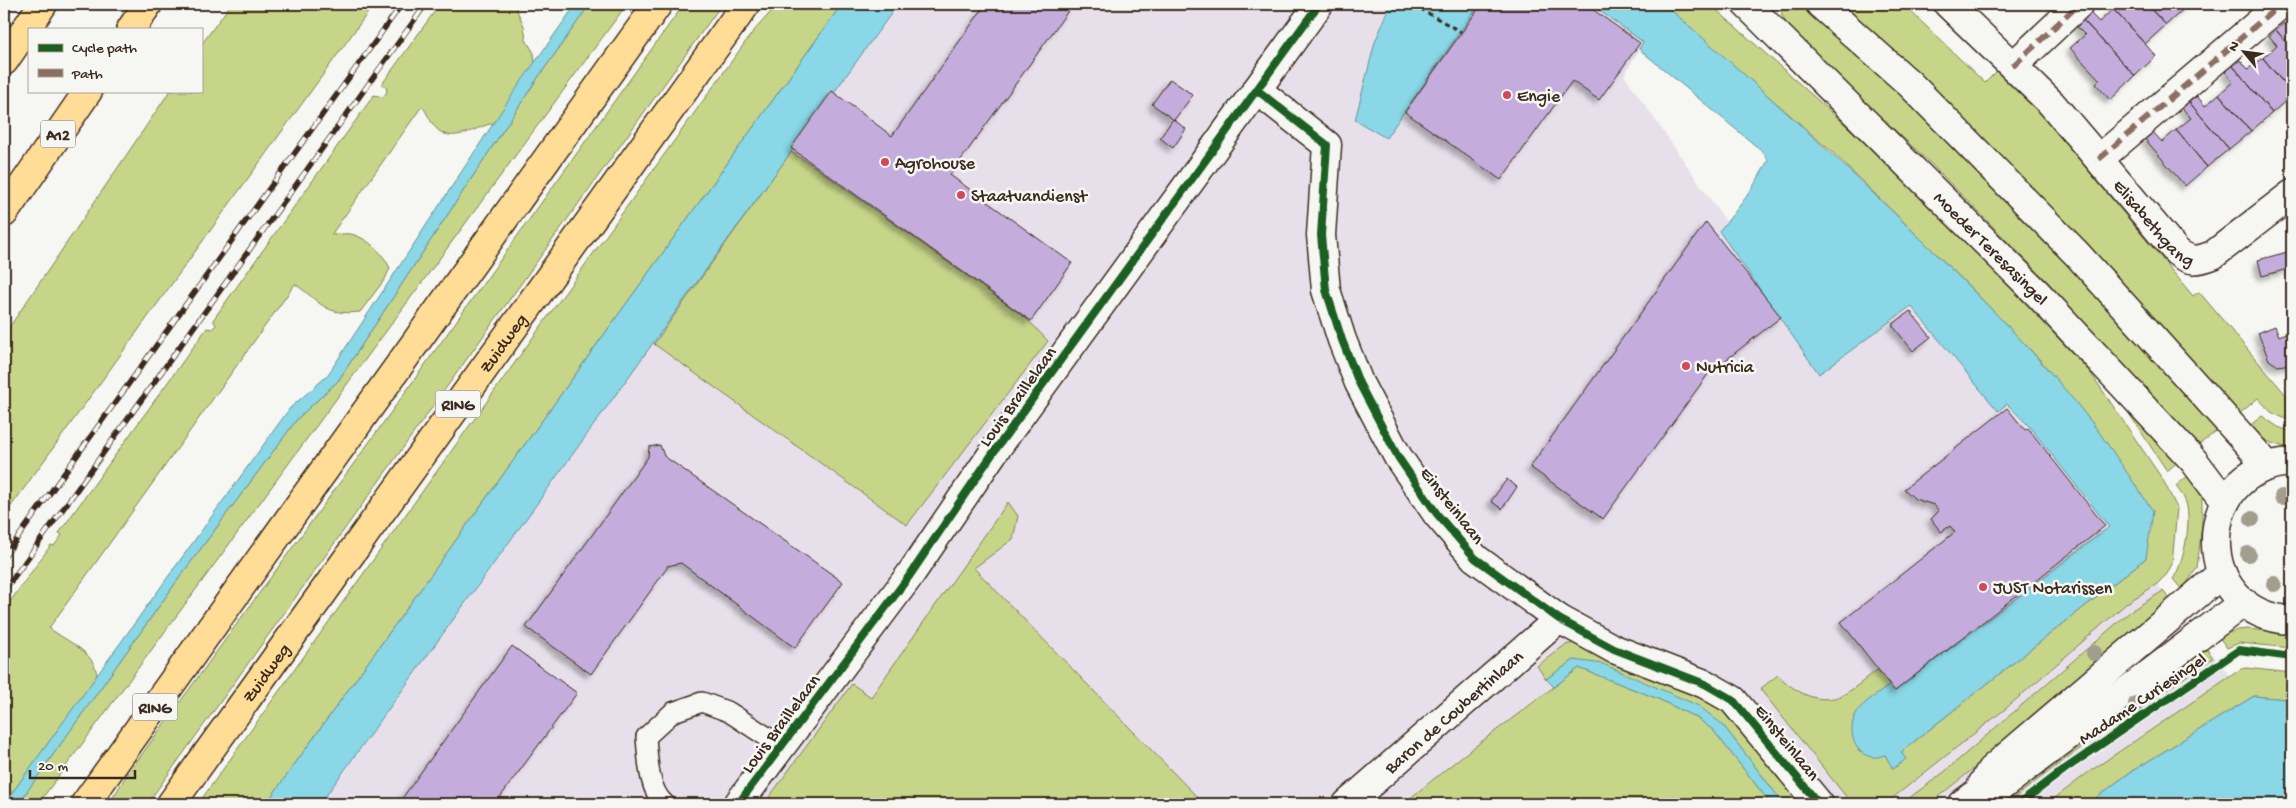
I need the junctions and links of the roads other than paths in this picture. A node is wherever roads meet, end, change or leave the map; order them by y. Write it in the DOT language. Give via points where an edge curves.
graph roads {
  1 [pos="43,4"];
  2 [pos="148,4"];
  3 [pos="658,4"];
  4 [pos="746,4"];
  5 [pos="1319,4"];
  6 [pos="1746,4"];
  7 [pos="1820,4"];
  8 [pos="1948,4"];
  9 [pos="2079,4"];
  10 [pos="2281,4"];
  11 [pos="132,28"];
  12 [pos="4,61"];
  13 [pos="2014,66"];
  14 [pos="1257,90"];
  15 [pos="87,92"];
  16 [pos="2099,159"];
  17 [pos="29,177"];
  18 [pos="2292,194"];
  19 [pos="4,213"];
  20 [pos="4,224"];
  21 [pos="2280,464"];
  22 [pos="2225,502"];
  23 [pos="2222,573"];
  24 [pos="2244,602"];
  25 [pos="1559,619"];
  26 [pos="2292,620"];
  27 [pos="781,746"];
  28 [pos="1970,799"];
  29 [pos="85,804"];
  30 [pos="171,804"];
  31 [pos="664,804"];
  32 [pos="738,804"];
  33 [pos="1347,804"];
  34 [pos="1820,804"];
  1 -- 12 [label="main road"];
  2 -- 11 [label="main road"];
  3 -- 29 [label="main road, RING"];
  4 -- 30 [label="main road, Zuidweg / RING"];
  5 -- 14 [label="street, Louis Braillelaan"];
  6 -- 22 [label="street, Moeder Teresasingel" via="2038,294 2194,461"];
  7 -- 21 [label="street" via="1910,84"];
  8 -- 13 [label="street, Elisabethgang"];
  9 -- 13 [label="street"];
  10 -- 16 [label="street, Elisabethgang"];
  13 -- 16 [label="street, Elisabethgang"];
  14 -- 25 [label="street, Einsteinlaan" via="1327,145 1321,235 1326,290 1359,383 1398,457 1437,514 1475,558"];
  14 -- 27 [label="street, Louis Braillelaan" via="993,454 910,575"];
  15 -- 17 [label="main road, A12"];
  16 -- 18 [label="street, Elisabethgang" via="2176,252 2187,259 2200,260 2212,255"];
  17 -- 19 [label="main road, A12"];
  17 -- 20 [label="lane, A12"];
  21 -- 22 [label="street" via="2243,480"];
  22 -- 23 [label="street" via="2215,537 2216,556"];
  23 -- 24 [label="street"];
  23 -- 28 [label="street, Madame Curiesingel" via="1991,770"];
  24 -- 26 [label="street" via="2270,616"];
  24 -- 28 [label="street, Madame Curiesingel" via="2003,784"];
  25 -- 33 [label="street, Baron de Coubertinlaan"];
  25 -- 34 [label="street, Einsteinlaan" via="1614,649 1705,684 1733,700"];
  27 -- 31 [label="lane" via="729,712 702,702 673,712 646,737 649,767 658,799"];
  27 -- 32 [label="street, Louis Braillelaan"];
}
